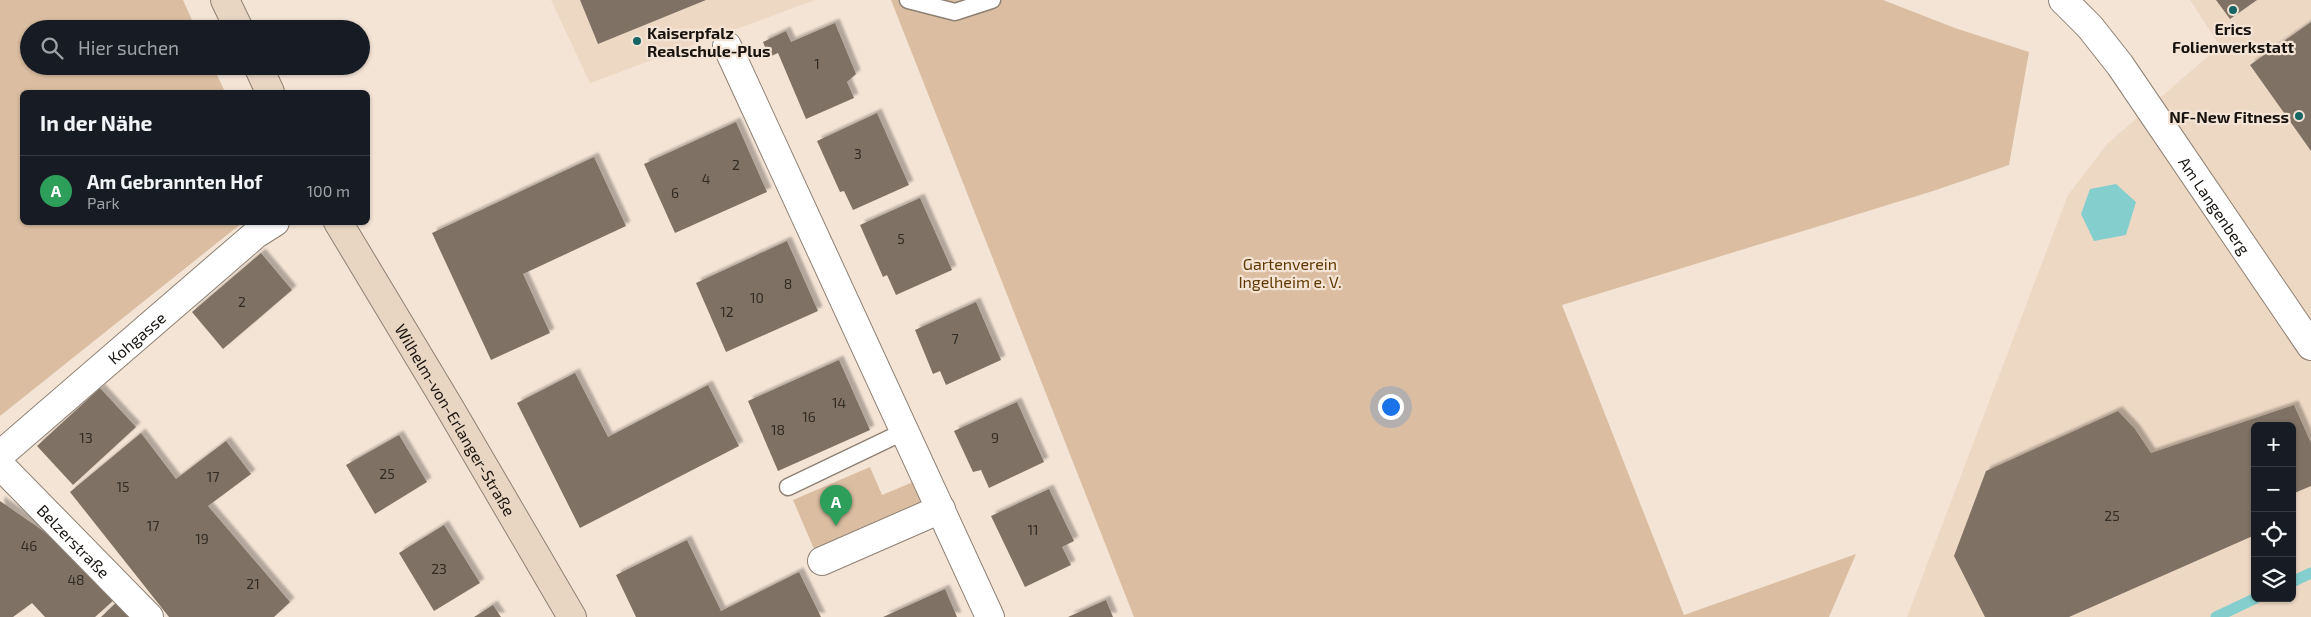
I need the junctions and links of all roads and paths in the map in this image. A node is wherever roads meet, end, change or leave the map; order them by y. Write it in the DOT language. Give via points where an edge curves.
graph roads {
  1 [pos="225,0"];
  2 [pos="908,0"];
  3 [pos="992,0"];
  4 [pos="2063,0"];
  5 [pos="2088,0"];
  6 [pos="235,20"];
  7 [pos="727,46"];
  8 [pos="2120,65"];
  9 [pos="262,75"];
  10 [pos="269,90"];
  11 [pos="270,225"];
  12 [pos="340,225"];
  13 [pos="2311,346"];
  14 [pos="905,431"];
  15 [pos="0,455"];
  16 [pos="0,465"];
  17 [pos="788,487"];
  18 [pos="941,509"];
  19 [pos="822,561"];
  20 [pos="149,617"];
  21 [pos="572,617"];
  22 [pos="990,617"];
  1 -- 6 [label="main road"];
  2 -- 3 [label="lane" via="955,12"];
  4 -- 8 [label="street, Am Langenberg"];
  5 -- 8 [label="street, Am Langenberg"];
  7 -- 14 [label="street"];
  8 -- 13 [label="street, Am Langenberg"];
  9 -- 10 [label="main road"];
  11 -- 15 [label="street, Kohgasse"];
  12 -- 21 [label="main road, Wilhelm-von-Erlanger-Straße"];
  14 -- 17 [label="lane"];
  14 -- 18 [label="street"];
  16 -- 20 [label="street, Belzerstraße"];
  18 -- 19 [label="street"];
  18 -- 22 [label="street"];
}
